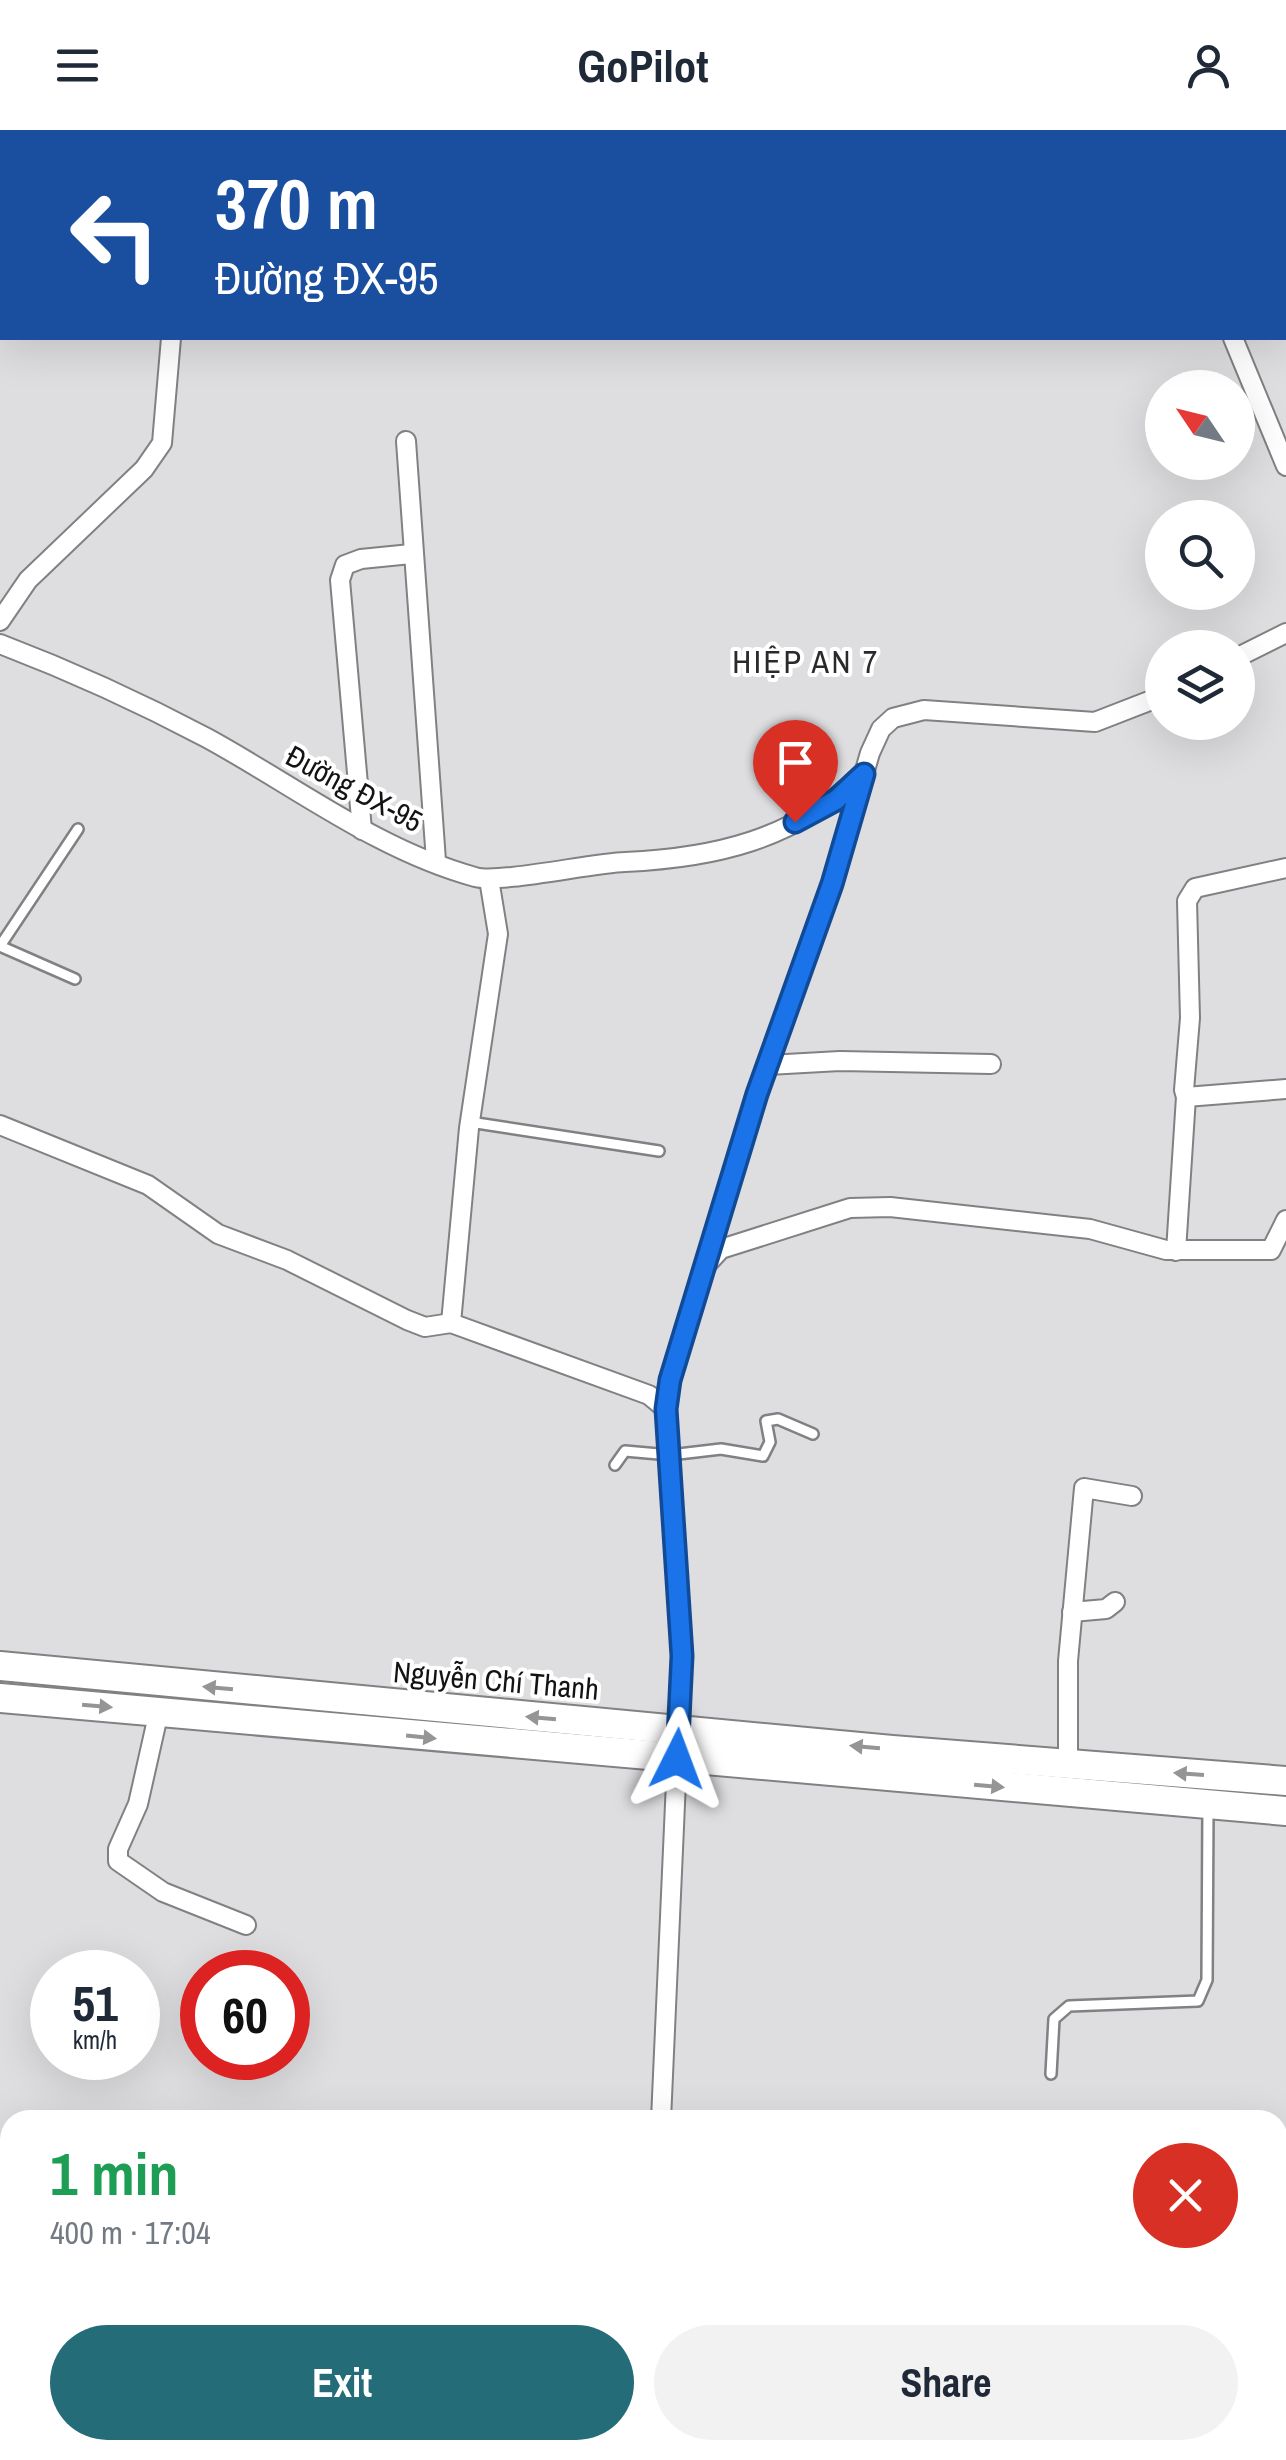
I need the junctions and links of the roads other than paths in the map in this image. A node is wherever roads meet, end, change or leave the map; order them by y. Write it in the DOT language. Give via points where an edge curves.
graph roads {
  1 [pos="171,340"];
  2 [pos="1233,340"];
  3 [pos="406,441"];
  4 [pos="1286,466"];
  5 [pos="411,554"];
  6 [pos="0,622"];
  7 [pos="1286,632"];
  8 [pos="0,644"];
  9 [pos="1255,648"];
  10 [pos="1145,703"];
  11 [pos="864,774"];
  12 [pos="78,828"];
  13 [pos="362,830"];
  14 [pos="436,861"];
  15 [pos="1286,868"];
  16 [pos="490,879"];
  17 [pos="0,946"];
  18 [pos="75,980"];
  19 [pos="768,1064"];
  20 [pos="991,1064"];
  21 [pos="1286,1088"];
  22 [pos="1186,1098"];
  23 [pos="470,1122"];
  24 [pos="0,1126"];
  25 [pos="660,1151"];
  26 [pos="1286,1220"];
  27 [pos="1176,1251"];
  28 [pos="704,1267"];
  29 [pos="451,1323"];
  30 [pos="666,1409"];
  31 [pos="813,1434"];
  32 [pos="670,1454"];
  33 [pos="615,1465"];
  34 [pos="1132,1496"];
  35 [pos="1115,1602"];
  36 [pos="1072,1612"];
  37 [pos="0,1666"];
  38 [pos="0,1698"];
  39 [pos="160,1712"];
  40 [pos="679,1730"];
  41 [pos="677,1759"];
  42 [pos="1068,1779"];
  43 [pos="1286,1781"];
  44 [pos="1208,1804"];
  45 [pos="1286,1811"];
  46 [pos="246,1926"];
  47 [pos="1050,2074"];
  48 [pos="661,2110"];
  1 -- 6 [label="street" via="162,442 116,498 28,580"];
  2 -- 4 [label="street"];
  3 -- 5 [label="street"];
  5 -- 13 [label="street" via="361,559 345,565 340,580"];
  5 -- 14 [label="street"];
  7 -- 9 [label="street"];
  8 -- 13 [label="street, Đường ĐX-95" via="90,678"];
  10 -- 11 [label="street, Đường ĐX-95" via="1095,722 924,710 894,718 882,729"];
  11 -- 16 [label="street, Đường ĐX-95" via="822,808 740,848"];
  11 -- 19 [label="street, Đường ĐX-95"];
  12 -- 17 [label="lane"];
  13 -- 14 [label="street, Đường ĐX-95"];
  14 -- 16 [label="street, Đường ĐX-95"];
  15 -- 22 [label="street" via="1195,888 1187,900"];
  16 -- 23 [label="street" via="498,934"];
  17 -- 18 [label="lane"];
  19 -- 20 [label="street"];
  19 -- 28 [label="street, Đường ĐX-95"];
  21 -- 22 [label="street"];
  22 -- 27 [label="street"];
  23 -- 25 [label="lane"];
  23 -- 29 [label="street"];
  24 -- 29 [label="street" via="148,1184 218,1234 407,1320 426,1328"];
  26 -- 27 [label="street" via="1271,1250"];
  27 -- 28 [label="street" via="1090,1229 850,1208 721,1250"];
  28 -- 30 [label="street, Đường ĐX-95"];
  29 -- 30 [label="street" via="648,1395"];
  30 -- 32 [label="street, Đường ĐX-95"];
  31 -- 32 [label="lane" via="778,1419 766,1421 770,1442 762,1456 722,1449"];
  32 -- 33 [label="lane" via="625,1451"];
  32 -- 40 [label="street, Đường ĐX-95" via="682,1656"];
  34 -- 36 [label="street" via="1084,1488"];
  35 -- 36 [label="street"];
  36 -- 42 [label="street"];
  40 -- 37 [label="main road, Nguyễn Chí Thanh, one-way"];
  38 -- 39 [label="main road, Nguyễn Chí Thanh, one-way"];
  39 -- 41 [label="main road, Nguyễn Chí Thanh, one-way"];
  39 -- 46 [label="street" via="118,1861 162,1892"];
  40 -- 41 [label="main road"];
  42 -- 40 [label="main road, Nguyễn Chí Thanh, one-way"];
  41 -- 42 [label="main road, Nguyễn Chí Thanh, one-way"];
  41 -- 48 [label="street"];
  43 -- 42 [label="main road, Nguyễn Chí Thanh, one-way"];
  42 -- 44 [label="main road, Nguyễn Chí Thanh"];
  44 -- 45 [label="main road, Nguyễn Chí Thanh"];
  44 -- 47 [label="lane" via="1207,1980 1198,2001 1069,2006 1054,2020"];
}
